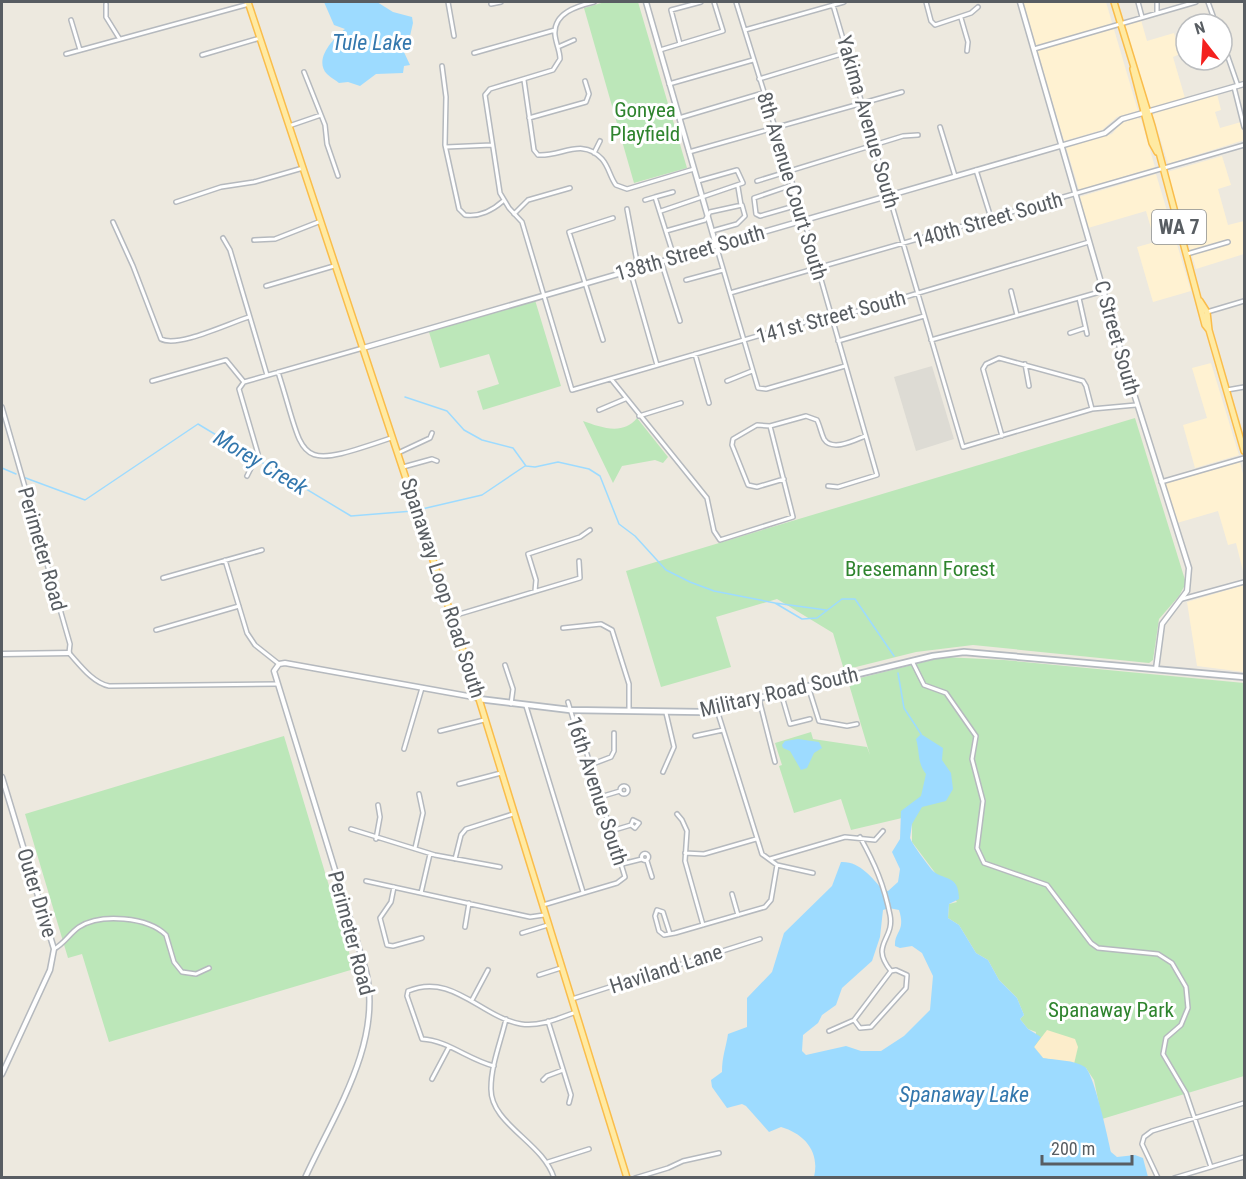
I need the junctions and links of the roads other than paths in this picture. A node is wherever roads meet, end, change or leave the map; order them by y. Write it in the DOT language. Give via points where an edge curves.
graph roads {
  1 [pos="248,2"];
  2 [pos="448,2"];
  3 [pos="501,2"];
  4 [pos="594,2"];
  5 [pos="646,2"];
  6 [pos="701,2"];
  7 [pos="714,2"];
  8 [pos="736,2"];
  9 [pos="844,2"];
  10 [pos="926,2"];
  11 [pos="1020,2"];
  12 [pos="1114,2"];
  13 [pos="1138,2"];
  14 [pos="1157,2"];
  15 [pos="1175,2"];
  16 [pos="1196,2"];
  17 [pos="106,4"];
  18 [pos="491,4"];
  19 [pos="833,5"];
  20 [pos="978,7"];
  21 [pos="1176,7"];
  22 [pos="1157,12"];
  23 [pos="1142,17"];
  24 [pos="961,18"];
  25 [pos="71,20"];
  26 [pos="1120,24"];
  27 [pos="556,28"];
  28 [pos="745,30"];
  29 [pos="454,36"];
  30 [pos="119,38"];
  31 [pos="260,38"];
  32 [pos="574,40"];
  33 [pos="680,44"];
  34 [pos="558,46"];
  35 [pos="1033,49"];
  36 [pos="80,50"];
  37 [pos="660,50"];
  38 [pos="967,51"];
  39 [pos="848,52"];
  40 [pos="474,53"];
  41 [pos="66,54"];
  42 [pos="202,56"];
  43 [pos="753,60"];
  44 [pos="442,66"];
  45 [pos="304,72"];
  46 [pos="1232,72"];
  47 [pos="524,80"];
  48 [pos="759,80"];
  49 [pos="585,81"];
  50 [pos="669,84"];
  51 [pos="1245,84"];
  52 [pos="1236,87"];
  53 [pos="902,92"];
  54 [pos="763,93"];
  55 [pos="862,101"];
  56 [pos="1146,112"];
  57 [pos="321,115"];
  58 [pos="529,118"];
  59 [pos="679,118"];
  60 [pos="289,126"];
  61 [pos="774,127"];
  62 [pos="940,127"];
  63 [pos="1245,127"];
  64 [pos="918,135"];
  65 [pos="600,141"];
  66 [pos="492,145"];
  67 [pos="1245,145"];
  68 [pos="875,146"];
  69 [pos="1062,146"];
  70 [pos="445,147"];
  71 [pos="593,152"];
  72 [pos="689,152"];
  73 [pos="303,168"];
  74 [pos="694,169"];
  75 [pos="1162,169"];
  76 [pos="976,170"];
  77 [pos="788,172"];
  78 [pos="338,176"];
  79 [pos="955,176"];
  80 [pos="698,181"];
  81 [pos="757,181"];
  82 [pos="792,185"];
  83 [pos="740,186"];
  84 [pos="570,188"];
  85 [pos="673,192"];
  86 [pos="1075,194"];
  87 [pos="890,195"];
  88 [pos="655,197"];
  89 [pos="702,197"];
  90 [pos="645,200"];
  91 [pos="503,201"];
  92 [pos="176,202"];
  93 [pos="741,204"];
  94 [pos="798,205"];
  95 [pos="627,209"];
  96 [pos="661,211"];
  97 [pos="514,214"];
  98 [pos="708,216"];
  99 [pos="613,218"];
  100 [pos="991,218"];
  101 [pos="803,220"];
  102 [pos="321,221"];
  103 [pos="113,222"];
  104 [pos="666,231"];
  105 [pos="712,231"];
  106 [pos="223,238"];
  107 [pos="254,240"];
  108 [pos="1228,242"];
  109 [pos="1089,243"];
  110 [pos="904,244"];
  111 [pos="716,245"];
  112 [pos="1187,254"];
  113 [pos="674,257"];
  114 [pos="661,261"];
  115 [pos="336,265"];
  116 [pos="638,267"];
  117 [pos="818,268"];
  118 [pos="630,270"];
  119 [pos="723,270"];
  120 [pos="686,280"];
  121 [pos="583,284"];
  122 [pos="266,286"];
  123 [pos="1011,291"];
  124 [pos="1103,291"];
  125 [pos="730,293"];
  126 [pos="917,293"];
  127 [pos="543,295"];
  128 [pos="1079,298"];
  129 [pos="1245,300"];
  130 [pos="1200,302"];
  131 [pos="1207,312"];
  132 [pos="1017,315"];
  133 [pos="831,316"];
  134 [pos="924,316"];
  135 [pos="249,317"];
  136 [pos="680,321"];
  137 [pos="1085,328"];
  138 [pos="1209,330"];
  139 [pos="1070,333"];
  140 [pos="1087,334"];
  141 [pos="603,340"];
  142 [pos="744,340"];
  143 [pos="931,340"];
  144 [pos="838,341"];
  145 [pos="363,348"];
  146 [pos="695,354"];
  147 [pos="1025,364"];
  148 [pos="657,365"];
  149 [pos="845,366"];
  150 [pos="752,371"];
  151 [pos="278,372"];
  152 [pos="267,375"];
  153 [pos="611,379"];
  154 [pos="152,381"];
  155 [pos="728,381"];
  156 [pos="244,382"];
  157 [pos="1029,386"];
  158 [pos="1245,387"];
  159 [pos="1227,390"];
  160 [pos="625,399"];
  161 [pos="681,403"];
  162 [pos="709,403"];
  163 [pos="1137,405"];
  164 [pos="2,407"];
  165 [pos="1092,409"];
  166 [pos="599,410"];
  167 [pos="639,417"];
  168 [pos="770,426"];
  169 [pos="432,433"];
  170 [pos="865,436"];
  171 [pos="1002,436"];
  172 [pos="393,437"];
  173 [pos="1245,452"];
  174 [pos="398,453"];
  175 [pos="1245,458"];
  176 [pos="437,461"];
  177 [pos="403,467"];
  178 [pos="247,476"];
  179 [pos="784,479"];
  180 [pos="1161,482"];
  181 [pos="828,486"];
  182 [pos="590,530"];
  183 [pos="262,550"];
  184 [pos="225,560"];
  185 [pos="579,561"];
  186 [pos="163,578"];
  187 [pos="1245,582"];
  188 [pos="533,593"];
  189 [pos="1182,599"];
  190 [pos="239,606"];
  191 [pos="453,616"];
  192 [pos="563,628"];
  193 [pos="156,630"];
  194 [pos="69,653"];
  195 [pos="2,654"];
  196 [pos="912,661"];
  197 [pos="279,664"];
  198 [pos="505,665"];
  199 [pos="1156,669"];
  200 [pos="1245,677"];
  201 [pos="277,684"];
  202 [pos="808,686"];
  203 [pos="422,688"];
  204 [pos="781,693"];
  205 [pos="480,699"];
  206 [pos="759,699"];
  207 [pos="568,702"];
  208 [pos="511,704"];
  209 [pos="526,706"];
  210 [pos="570,710"];
  211 [pos="717,710"];
  212 [pos="629,712"];
  213 [pos="666,713"];
  214 [pos="810,719"];
  215 [pos="486,720"];
  216 [pos="857,724"];
  217 [pos="723,730"];
  218 [pos="440,731"];
  219 [pos="614,733"];
  220 [pos="695,736"];
  221 [pos="404,749"];
  222 [pos="775,762"];
  223 [pos="590,765"];
  224 [pos="663,772"];
  225 [pos="503,773"];
  226 [pos="2,777"];
  227 [pos="459,784"];
  228 [pos="620,791"];
  229 [pos="419,794"];
  230 [pos="600,797"];
  231 [pos="378,806"];
  232 [pos="515,814"];
  233 [pos="677,814"];
  234 [pos="631,825"];
  235 [pos="351,829"];
  236 [pos="611,831"];
  237 [pos="883,831"];
  238 [pos="860,837"];
  239 [pos="376,839"];
  240 [pos="756,839"];
  241 [pos="415,848"];
  242 [pos="430,853"];
  243 [pos="685,853"];
  244 [pos="455,859"];
  245 [pos="768,860"];
  246 [pos="622,864"];
  247 [pos="777,865"];
  248 [pos="500,867"];
  249 [pos="813,873"];
  250 [pos="652,877"];
  251 [pos="366,881"];
  252 [pos="394,887"];
  253 [pos="583,892"];
  254 [pos="421,893"];
  255 [pos="732,894"];
  256 [pos="469,903"];
  257 [pos="543,905"];
  258 [pos="546,914"];
  259 [pos="738,915"];
  260 [pos="549,925"];
  261 [pos="703,925"];
  262 [pos="465,927"];
  263 [pos="522,933"];
  264 [pos="670,934"];
  265 [pos="422,938"];
  266 [pos="760,939"];
  267 [pos="54,949"];
  268 [pos="562,967"];
  269 [pos="209,968"];
  270 [pos="488,970"];
  271 [pos="891,971"];
  272 [pos="539,975"];
  273 [pos="572,999"];
  274 [pos="472,1000"];
  275 [pos="576,1012"];
  276 [pos="506,1019"];
  277 [pos="854,1020"];
  278 [pos="548,1022"];
  279 [pos="829,1030"];
  280 [pos="449,1047"];
  281 [pos="494,1066"];
  282 [pos="562,1070"];
  283 [pos="2,1074"];
  284 [pos="432,1079"];
  285 [pos="543,1080"];
  286 [pos="569,1103"];
  287 [pos="1245,1103"];
  288 [pos="1196,1118"];
  289 [pos="589,1149"];
  290 [pos="719,1153"];
  291 [pos="1245,1157"];
  292 [pos="548,1162"];
  293 [pos="1211,1167"];
  294 [pos="305,1178"];
  295 [pos="554,1178"];
  296 [pos="627,1178"];
  297 [pos="635,1178"];
  298 [pos="1158,1178"];
  299 [pos="1174,1178"];
  1 -- 30 [label="street"];
  1 -- 31 [label="main road, Spanaway Loop Road South"];
  2 -- 29 [label="street"];
  3 -- 18 [label="street"];
  4 -- 27 [label="street" via="565,13"];
  5 -- 37 [label="street"];
  6 -- 33 [label="street" via="671,10"];
  7 -- 33 [label="street" via="723,31"];
  8 -- 28 [label="street, 8th Avenue Court South"];
  9 -- 19 [label="street"];
  10 -- 24 [label="street" via="935,25"];
  11 -- 35 [label="street, C Street South"];
  12 -- 26 [label="main road, WA 7"];
  13 -- 23 [label="street"];
  14 -- 22 [label="street"];
  15 -- 21 [label="street"];
  16 -- 21 [label="street"];
  17 -- 30 [label="street" via="106,17"];
  19 -- 28 [label="street"];
  19 -- 39 [label="street, Yakima Avenue South"];
  20 -- 24 [label="street"];
  21 -- 22 [label="street"];
  22 -- 23 [label="street"];
  23 -- 26 [label="street"];
  24 -- 38 [label="street"];
  25 -- 36 [label="street"];
  26 -- 35 [label="street"];
  26 -- 56 [label="main road, WA 7"];
  27 -- 34 [label="street"];
  27 -- 40 [label="street"];
  28 -- 43 [label="street, 8th Avenue Court South"];
  30 -- 36 [label="street"];
  31 -- 42 [label="street"];
  31 -- 60 [label="main road, Spanaway Loop Road South"];
  32 -- 34 [label="street"];
  33 -- 37 [label="street"];
  34 -- 47 [label="street" via="560,59 555,68"];
  35 -- 69 [label="street, C Street South"];
  36 -- 41 [label="street"];
  37 -- 50 [label="street"];
  39 -- 48 [label="street"];
  39 -- 55 [label="street, Yakima Avenue South"];
  43 -- 48 [label="street, 8th Avenue Court South"];
  43 -- 50 [label="street"];
  44 -- 70 [label="street"];
  45 -- 57 [label="street"];
  46 -- 52 [label="street"];
  47 -- 58 [label="street"];
  47 -- 66 [label="street" via="486,92"];
  48 -- 54 [label="street, 8th Avenue Court South"];
  49 -- 58 [label="street" via="589,94 586,102"];
  50 -- 59 [label="street"];
  51 -- 52 [label="street, 138th Street South"];
  52 -- 56 [label="street, 138th Street South"];
  52 -- 63 [label="street"];
  53 -- 55 [label="street"];
  54 -- 59 [label="street"];
  54 -- 61 [label="street, 8th Avenue Court South"];
  55 -- 61 [label="street"];
  55 -- 68 [label="street, Yakima Avenue South"];
  56 -- 69 [label="street, 138th Street South" via="1121,119 1108,132"];
  56 -- 75 [label="main road, WA 7"];
  57 -- 60 [label="street"];
  57 -- 78 [label="street"];
  58 -- 71 [label="street" via="537,155 576,147"];
  59 -- 72 [label="street"];
  60 -- 73 [label="main road, Spanaway Loop Road South"];
  61 -- 72 [label="street"];
  61 -- 77 [label="street, 8th Avenue Court South"];
  62 -- 79 [label="street"];
  64 -- 68 [label="street"];
  65 -- 71 [label="street"];
  66 -- 70 [label="street"];
  66 -- 91 [label="street"];
  67 -- 75 [label="street, 140th Street South"];
  68 -- 77 [label="street"];
  68 -- 87 [label="street, Yakima Avenue South"];
  69 -- 76 [label="street, 138th Street South"];
  69 -- 86 [label="street, C Street South"];
  70 -- 91 [label="street" via="463,214 483,213"];
  71 -- 74 [label="street" via="604,161 620,188"];
  72 -- 74 [label="street"];
  73 -- 92 [label="street"];
  73 -- 102 [label="main road, Spanaway Loop Road South"];
  74 -- 80 [label="street"];
  75 -- 86 [label="street, 140th Street South"];
  75 -- 112 [label="main road, WA 7"];
  76 -- 79 [label="street, 138th Street South"];
  76 -- 100 [label="street"];
  77 -- 81 [label="street"];
  77 -- 82 [label="street, 8th Avenue Court South"];
  79 -- 87 [label="street, 138th Street South"];
  80 -- 83 [label="street" via="737,170"];
  80 -- 89 [label="street"];
  82 -- 94 [label="street, 8th Avenue Court South"];
  82 -- 94 [label="street" via="754,198 756,214"];
  83 -- 89 [label="street"];
  83 -- 93 [label="street"];
  84 -- 97 [label="street" via="528,200"];
  85 -- 88 [label="street"];
  86 -- 100 [label="street, 140th Street South"];
  86 -- 109 [label="street, C Street South"];
  87 -- 101 [label="street, 138th Street South"];
  87 -- 110 [label="street, Yakima Avenue South"];
  88 -- 90 [label="street"];
  88 -- 96 [label="street"];
  89 -- 96 [label="street"];
  89 -- 98 [label="street"];
  91 -- 97 [label="street"];
  93 -- 98 [label="street"];
  93 -- 105 [label="street" via="745,216 742,221"];
  94 -- 101 [label="street, 8th Avenue Court South"];
  95 -- 116 [label="street"];
  96 -- 104 [label="street"];
  97 -- 127 [label="street" via="522,222"];
  98 -- 104 [label="street"];
  98 -- 105 [label="street"];
  99 -- 121 [label="street" via="570,231"];
  100 -- 110 [label="street, 140th Street South"];
  101 -- 111 [label="street, 138th Street South"];
  101 -- 117 [label="street, 8th Avenue Court South"];
  102 -- 107 [label="street" via="275,239"];
  102 -- 115 [label="main road, Spanaway Loop Road South"];
  103 -- 135 [label="street" via="161,339 170,342"];
  104 -- 113 [label="street"];
  105 -- 111 [label="street"];
  106 -- 135 [label="street"];
  108 -- 112 [label="street"];
  109 -- 124 [label="street, C Street South"];
  109 -- 126 [label="street, 141st Street South"];
  110 -- 117 [label="street, 140th Street South"];
  110 -- 126 [label="street, Yakima Avenue South"];
  111 -- 113 [label="street, 138th Street South"];
  111 -- 119 [label="street"];
  112 -- 130 [label="main road, WA 7"];
  113 -- 114 [label="street, 138th Street South"];
  114 -- 116 [label="street, 138th Street South"];
  114 -- 136 [label="street"];
  115 -- 122 [label="street"];
  115 -- 145 [label="main road, Spanaway Loop Road South"];
  116 -- 118 [label="street, 138th Street South"];
  117 -- 125 [label="street, 140th Street South"];
  117 -- 133 [label="street, 8th Avenue Court South"];
  118 -- 121 [label="street, 138th Street South"];
  118 -- 148 [label="street"];
  119 -- 120 [label="street"];
  119 -- 125 [label="street"];
  121 -- 127 [label="street, 138th Street South"];
  121 -- 141 [label="street"];
  123 -- 132 [label="street"];
  124 -- 128 [label="street"];
  124 -- 163 [label="street, C Street South"];
  125 -- 142 [label="street"];
  126 -- 133 [label="street, 141st Street South"];
  126 -- 134 [label="street, Yakima Avenue South"];
  127 -- 145 [label="street, 138th Street South"];
  127 -- 153 [label="street, 141st Street South" via="572,390"];
  128 -- 132 [label="street"];
  128 -- 137 [label="street"];
  129 -- 131 [label="street"];
  130 -- 131 [label="main road, WA 7"];
  130 -- 138 [label="main road, WA 7" via="1204,325"];
  131 -- 138 [label="main road, WA 7"];
  132 -- 143 [label="street"];
  133 -- 142 [label="street, 141st Street South"];
  133 -- 144 [label="street, 8th Avenue Court South"];
  134 -- 143 [label="street, Yakima Avenue South"];
  134 -- 144 [label="street"];
  135 -- 152 [label="street"];
  137 -- 139 [label="street"];
  137 -- 140 [label="street"];
  138 -- 159 [label="main road, WA 7"];
  142 -- 146 [label="street, 141st Street South"];
  142 -- 150 [label="street"];
  143 -- 171 [label="street, Yakima Avenue South" via="963,447"];
  144 -- 149 [label="street, 8th Avenue Court South"];
  145 -- 151 [label="street, 138th Street South"];
  145 -- 172 [label="main road, Spanaway Loop Road South"];
  146 -- 148 [label="street, 141st Street South"];
  146 -- 162 [label="street"];
  147 -- 157 [label="street"];
  147 -- 165 [label="street" via="1083,381"];
  147 -- 171 [label="street" via="999,358 984,366"];
  148 -- 153 [label="street, 141st Street South"];
  149 -- 150 [label="street" via="760,389"];
  149 -- 170 [label="street, 8th Avenue Court South"];
  150 -- 155 [label="street"];
  151 -- 152 [label="street, 138th Street South"];
  151 -- 172 [label="street" via="298,438 313,455 336,456"];
  152 -- 156 [label="street, 138th Street South"];
  153 -- 160 [label="street"];
  154 -- 156 [label="street" via="226,360"];
  156 -- 178 [label="street" via="239,392 258,454"];
  158 -- 159 [label="street"];
  159 -- 173 [label="main road, WA 7"];
  160 -- 166 [label="street"];
  160 -- 167 [label="street"];
  161 -- 167 [label="street"];
  163 -- 165 [label="street"];
  163 -- 180 [label="street, C Street South"];
  164 -- 194 [label="street, Perimeter Road"];
  165 -- 171 [label="street"];
  167 -- 179 [label="street" via="706,498 719,539 793,517"];
  168 -- 170 [label="street" via="808,416 817,420 829,443 842,444"];
  168 -- 179 [label="street"];
  168 -- 179 [label="street" via="749,428 732,441 749,486"];
  169 -- 174 [label="street" via="430,438"];
  170 -- 181 [label="street, 8th Avenue Court South" via="877,475 838,487"];
  172 -- 174 [label="main road, Spanaway Loop Road South"];
  174 -- 177 [label="main road, Spanaway Loop Road South"];
  175 -- 180 [label="street"];
  176 -- 177 [label="street"];
  177 -- 191 [label="main road, Spanaway Loop Road South"];
  180 -- 189 [label="street, C Street South" via="1189,568 1189,582"];
  182 -- 188 [label="street" via="528,554 536,583"];
  183 -- 184 [label="street"];
  184 -- 186 [label="street"];
  184 -- 190 [label="street"];
  185 -- 188 [label="street" via="582,575 578,579"];
  187 -- 189 [label="street"];
  188 -- 191 [label="street"];
  189 -- 199 [label="street, C Street South" via="1162,624"];
  190 -- 193 [label="street"];
  190 -- 197 [label="street" via="250,639"];
  191 -- 205 [label="main road, Spanaway Loop Road South"];
  192 -- 212 [label="street" via="601,624 612,630 629,684"];
  194 -- 195 [label="street"];
  194 -- 201 [label="street" via="107,686"];
  196 -- 199 [label="main road, Military Road South" via="972,652"];
  196 -- 202 [label="main road, Military Road South"];
  196 -- 288 [label="street" via="924,686 946,693 976,736 971,754 983,801 977,848 984,863 1047,885 1098,948 1153,953 1172,963 1186,987 1188,1008 1181,1025 1166,1038 1162,1054 1184,1088"];
  197 -- 201 [label="street, Perimeter Road" via="274,671"];
  197 -- 203 [label="street, Military Road South"];
  198 -- 208 [label="street" via="513,689"];
  199 -- 200 [label="main road, Military Road South"];
  201 -- 294 [label="street, Perimeter Road" via="366,970 371,1006 364,1046"];
  202 -- 204 [label="main road, Military Road South"];
  202 -- 216 [label="street" via="819,721"];
  203 -- 205 [label="street, Military Road South"];
  203 -- 221 [label="street"];
  204 -- 206 [label="main road, Military Road South"];
  204 -- 214 [label="street" via="790,724"];
  205 -- 208 [label="main road, Military Road South"];
  205 -- 215 [label="main road, Spanaway Loop Road South"];
  206 -- 211 [label="main road, Military Road South"];
  206 -- 222 [label="street"];
  207 -- 210 [label="street, 16th Avenue South"];
  208 -- 209 [label="main road, Military Road South"];
  209 -- 210 [label="main road, Military Road South"];
  209 -- 253 [label="street"];
  210 -- 212 [label="main road, Military Road South"];
  210 -- 223 [label="street, 16th Avenue South"];
  211 -- 213 [label="main road, Military Road South"];
  211 -- 217 [label="street"];
  212 -- 213 [label="main road, Military Road South"];
  213 -- 224 [label="street" via="674,747"];
  215 -- 218 [label="street"];
  215 -- 225 [label="main road, Spanaway Loop Road South"];
  217 -- 220 [label="street"];
  217 -- 240 [label="street"];
  219 -- 223 [label="street" via="611,757"];
  223 -- 230 [label="street, 16th Avenue South"];
  225 -- 227 [label="street"];
  225 -- 232 [label="main road, Spanaway Loop Road South"];
  226 -- 267 [label="street, Outer Drive"];
  228 -- 230 [label="street"];
  229 -- 241 [label="street" via="423,813"];
  230 -- 236 [label="street, 16th Avenue South"];
  231 -- 239 [label="street"];
  232 -- 244 [label="street" via="466,829"];
  232 -- 257 [label="main road, Spanaway Loop Road South"];
  233 -- 243 [label="street" via="687,831"];
  234 -- 236 [label="street"];
  235 -- 239 [label="street"];
  236 -- 246 [label="street, 16th Avenue South"];
  237 -- 238 [label="street" via="876,840"];
  238 -- 245 [label="street" via="845,837"];
  238 -- 271 [label="street" via="877,866 889,910 891,921 881,951"];
  239 -- 241 [label="street"];
  240 -- 243 [label="street" via="704,854"];
  240 -- 245 [label="street"];
  241 -- 242 [label="street"];
  242 -- 244 [label="street"];
  242 -- 254 [label="street"];
  243 -- 261 [label="street"];
  244 -- 248 [label="street"];
  245 -- 247 [label="street"];
  246 -- 250 [label="street" via="644,860"];
  246 -- 253 [label="street, 16th Avenue South" via="624,880"];
  247 -- 249 [label="street"];
  247 -- 259 [label="street" via="769,903"];
  251 -- 252 [label="street"];
  252 -- 254 [label="street"];
  252 -- 265 [label="street" via="380,921 389,946"];
  253 -- 257 [label="street"];
  254 -- 256 [label="street"];
  255 -- 259 [label="street"];
  256 -- 258 [label="street" via="530,917"];
  256 -- 262 [label="street"];
  257 -- 258 [label="main road, Spanaway Loop Road South"];
  258 -- 260 [label="main road, Spanaway Loop Road South"];
  259 -- 261 [label="street"];
  260 -- 263 [label="street"];
  260 -- 268 [label="main road, Spanaway Loop Road South"];
  261 -- 264 [label="street"];
  264 -- 264 [label="street" via="663,912 658,910 655,916 663,934"];
  266 -- 273 [label="street, Haviland Lane"];
  267 -- 269 [label="street" via="86,924 110,920 140,922 166,935 174,962 182,972 196,974"];
  267 -- 283 [label="street, Outer Drive" via="50,970"];
  268 -- 272 [label="street"];
  268 -- 273 [label="main road, Spanaway Loop Road South"];
  270 -- 274 [label="street"];
  271 -- 277 [label="street"];
  271 -- 277 [label="street" via="908,975 906,988 871,1027 860,1028"];
  273 -- 275 [label="main road, Spanaway Loop Road South"];
  274 -- 276 [label="street"];
  274 -- 280 [label="street" via="438,986 408,991 421,1039"];
  275 -- 278 [label="street"];
  275 -- 296 [label="main road, Spanaway Loop Road South"];
  276 -- 278 [label="street" via="527,1024"];
  276 -- 281 [label="street"];
  277 -- 279 [label="street"];
  278 -- 282 [label="street"];
  280 -- 281 [label="street"];
  280 -- 284 [label="street"];
  281 -- 292 [label="street" via="491,1089 496,1109"];
  282 -- 285 [label="street"];
  282 -- 286 [label="street" via="571,1095"];
  287 -- 288 [label="street"];
  288 -- 293 [label="street"];
  288 -- 298 [label="street" via="1143,1137"];
  289 -- 292 [label="street"];
  290 -- 297 [label="street"];
  291 -- 293 [label="street"];
  292 -- 295 [label="street"];
  293 -- 299 [label="street"];
}
